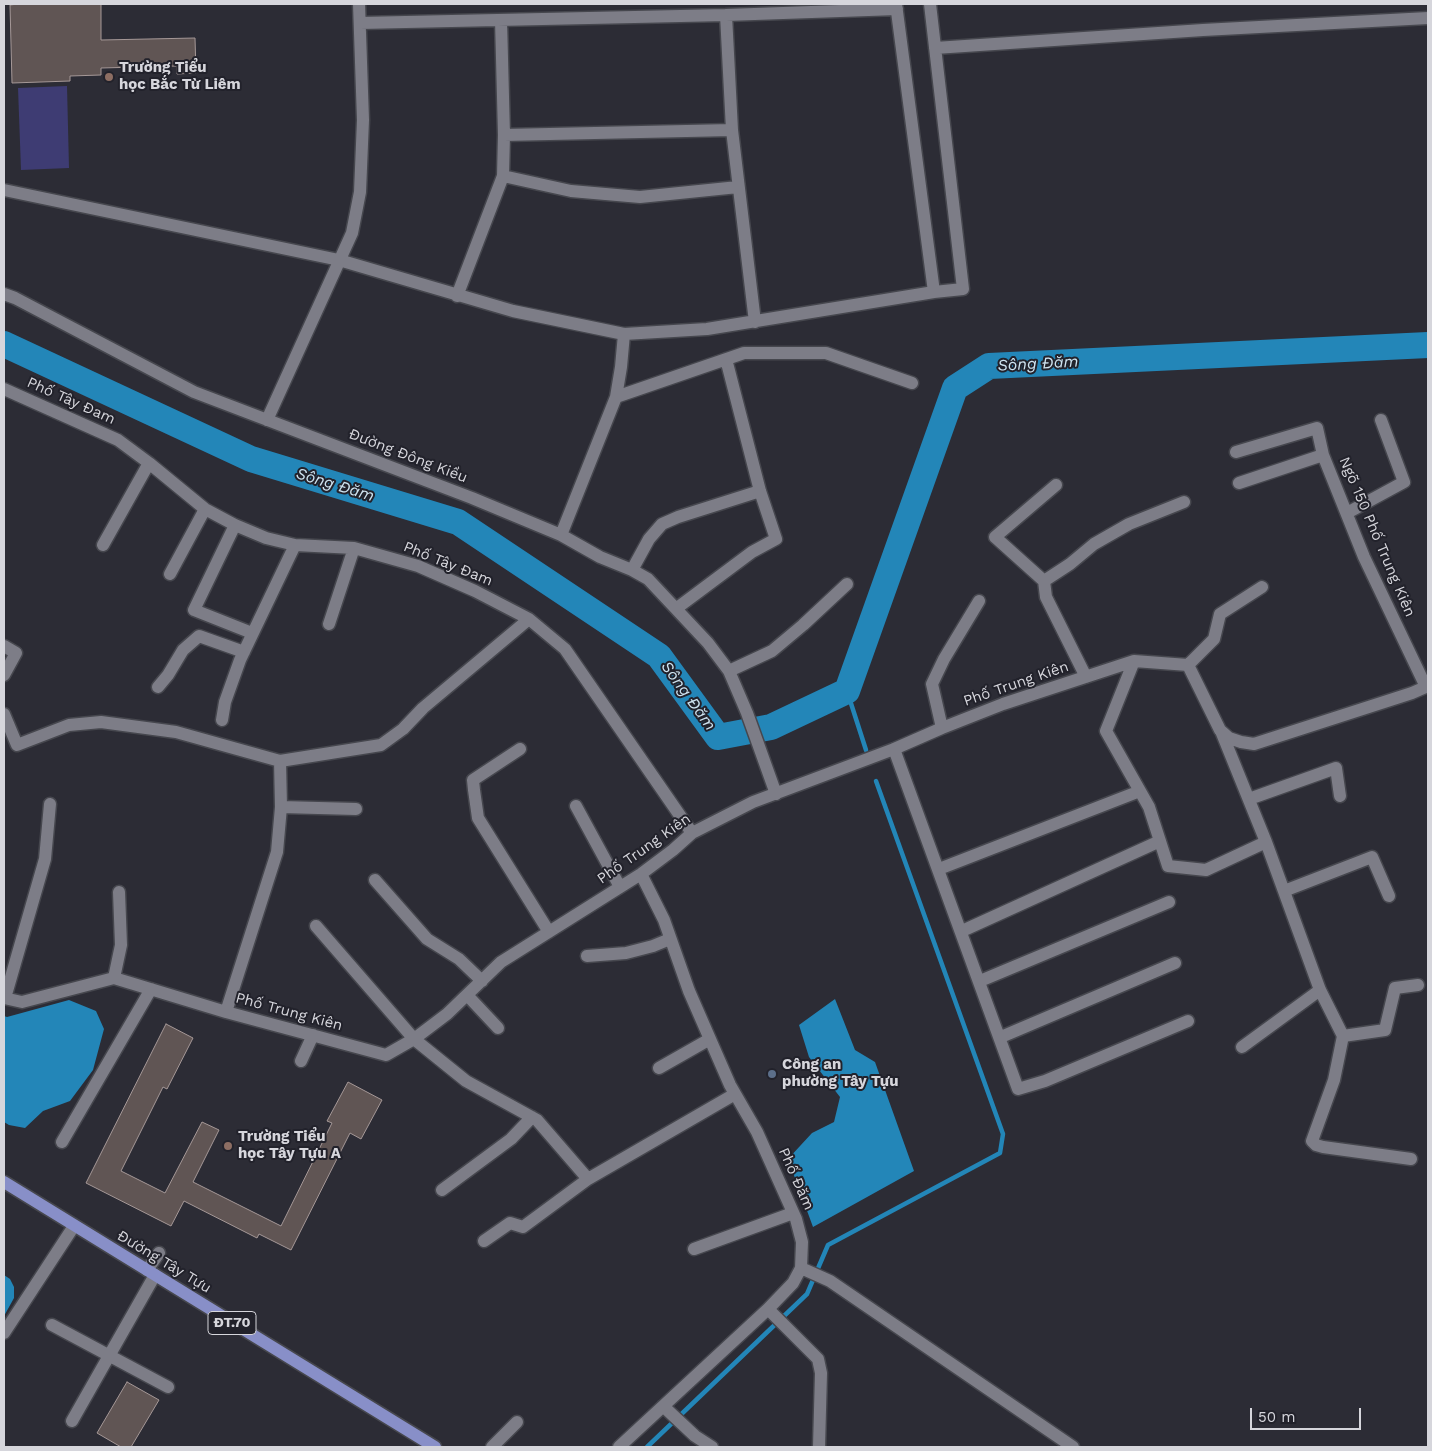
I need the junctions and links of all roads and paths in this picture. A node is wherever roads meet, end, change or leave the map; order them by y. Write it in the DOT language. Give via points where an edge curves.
graph roads {
  1 [pos="359,4"];
  2 [pos="930,4"];
  3 [pos="897,6"];
  4 [pos="726,14"];
  5 [pos="1428,18"];
  6 [pos="501,20"];
  7 [pos="360,23"];
  8 [pos="935,48"];
  9 [pos="732,130"];
  10 [pos="504,135"];
  11 [pos="503,176"];
  12 [pos="738,187"];
  13 [pos="4,190"];
  14 [pos="339,260"];
  15 [pos="934,292"];
  16 [pos="4,294"];
  17 [pos="457,296"];
  18 [pos="754,322"];
  19 [pos="624,334"];
  20 [pos="726,359"];
  21 [pos="912,383"];
  22 [pos="4,389"];
  23 [pos="616,397"];
  24 [pos="267,420"];
  25 [pos="1381,420"];
  26 [pos="1236,452"];
  27 [pos="1323,455"];
  28 [pos="149,462"];
  29 [pos="1239,483"];
  30 [pos="1056,485"];
  31 [pos="760,491"];
  32 [pos="1184,502"];
  33 [pos="205,509"];
  34 [pos="1347,513"];
  35 [pos="235,525"];
  36 [pos="561,535"];
  37 [pos="103,545"];
  38 [pos="295,545"];
  39 [pos="354,548"];
  40 [pos="632,570"];
  41 [pos="170,574"];
  42 [pos="1044,581"];
  43 [pos="847,584"];
  44 [pos="1262,587"];
  45 [pos="980,601"];
  46 [pos="677,608"];
  47 [pos="529,619"];
  48 [pos="329,624"];
  49 [pos="252,633"];
  50 [pos="4,646"];
  51 [pos="244,652"];
  52 [pos="1134,661"];
  53 [pos="1188,665"];
  54 [pos="729,670"];
  55 [pos="4,675"];
  56 [pos="1086,677"];
  57 [pos="158,687"];
  58 [pos="1427,687"];
  59 [pos="4,714"];
  60 [pos="222,720"];
  61 [pos="942,728"];
  62 [pos="1220,730"];
  63 [pos="520,749"];
  64 [pos="891,750"];
  65 [pos="280,761"];
  66 [pos="1140,791"];
  67 [pos="776,794"];
  68 [pos="1340,796"];
  69 [pos="1249,799"];
  70 [pos="50,804"];
  71 [pos="576,806"];
  72 [pos="281,807"];
  73 [pos="356,809"];
  74 [pos="692,833"];
  75 [pos="1160,841"];
  76 [pos="1266,842"];
  77 [pos="939,869"];
  78 [pos="641,874"];
  79 [pos="375,880"];
  80 [pos="620,887"];
  81 [pos="1284,891"];
  82 [pos="119,892"];
  83 [pos="1389,896"];
  84 [pos="1169,902"];
  85 [pos="316,926"];
  86 [pos="962,931"];
  87 [pos="549,932"];
  88 [pos="670,939"];
  89 [pos="587,956"];
  90 [pos="1175,963"];
  91 [pos="114,978"];
  92 [pos="482,981"];
  93 [pos="980,981"];
  94 [pos="1418,985"];
  95 [pos="151,989"];
  96 [pos="1320,990"];
  97 [pos="467,995"];
  98 [pos="4,998"];
  99 [pos="226,1012"];
  100 [pos="1188,1021"];
  101 [pos="498,1028"];
  102 [pos="313,1035"];
  103 [pos="1342,1036"];
  104 [pos="1001,1038"];
  105 [pos="414,1039"];
  106 [pos="710,1039"];
  107 [pos="1242,1047"];
  108 [pos="301,1061"];
  109 [pos="659,1068"];
  110 [pos="735,1094"];
  111 [pos="532,1117"];
  112 [pos="62,1142"];
  113 [pos="1411,1159"];
  114 [pos="588,1179"];
  115 [pos="4,1182"];
  116 [pos="442,1190"];
  117 [pos="794,1213"];
  118 [pos="74,1226"];
  119 [pos="484,1241"];
  120 [pos="694,1249"];
  121 [pos="159,1254"];
  122 [pos="804,1268"];
  123 [pos="151,1273"];
  124 [pos="770,1311"];
  125 [pos="52,1325"];
  126 [pos="4,1333"];
  127 [pos="109,1356"];
  128 [pos="168,1387"];
  129 [pos="665,1407"];
  130 [pos="72,1421"];
  131 [pos="517,1422"];
  132 [pos="435,1447"];
  133 [pos="492,1447"];
  134 [pos="619,1447"];
  135 [pos="712,1447"];
  136 [pos="818,1447"];
  137 [pos="1073,1447"];
  1 -- 7 [label="street"];
  2 -- 8 [label="street"];
  3 -- 4 [label="street"];
  3 -- 15 [label="street"];
  4 -- 6 [label="street"];
  4 -- 9 [label="street"];
  5 -- 8 [label="street"];
  6 -- 7 [label="street"];
  6 -- 10 [label="street"];
  7 -- 14 [label="street" via="363,120 360,192 352,233"];
  8 -- 15 [label="street" via="963,289"];
  9 -- 10 [label="street"];
  9 -- 12 [label="street"];
  10 -- 11 [label="street"];
  11 -- 12 [label="street" via="571,191 640,197"];
  11 -- 17 [label="street"];
  12 -- 18 [label="street"];
  13 -- 14 [label="street"];
  14 -- 17 [label="street"];
  14 -- 24 [label="street"];
  15 -- 18 [label="street"];
  16 -- 24 [label="street, Đường Đông Kiều" via="194,392"];
  17 -- 19 [label="street"];
  18 -- 19 [label="street" via="707,329"];
  19 -- 23 [label="street"];
  20 -- 21 [label="street" via="744,353 826,354"];
  20 -- 23 [label="street"];
  20 -- 31 [label="street"];
  22 -- 28 [label="street, Phố Tây Đam" via="118,440"];
  23 -- 36 [label="street"];
  24 -- 36 [label="street, Đường Đông Kiều"];
  25 -- 34 [label="street" via="1404,482"];
  26 -- 27 [label="street, Ngõ 150 Phố Trung Kiên" via="1317,428"];
  27 -- 29 [label="street"];
  27 -- 34 [label="street, Ngõ 150 Phố Trung Kiên"];
  28 -- 33 [label="street, Phố Tây Đam"];
  28 -- 37 [label="street"];
  30 -- 42 [label="street" via="994,538"];
  31 -- 40 [label="street" via="662,524 649,539"];
  31 -- 46 [label="street" via="776,539 752,552"];
  32 -- 42 [label="street" via="1130,524 1094,544"];
  33 -- 35 [label="street, Phố Tây Đam"];
  33 -- 41 [label="street"];
  34 -- 58 [label="street, Ngõ 150 Phố Trung Kiên" via="1364,556"];
  35 -- 38 [label="street, Phố Tây Đam" via="266,538"];
  35 -- 49 [label="street" via="194,610"];
  36 -- 40 [label="street, Đường Đông Kiều"];
  38 -- 39 [label="street, Phố Tây Đam"];
  38 -- 49 [label="street"];
  39 -- 47 [label="street, Phố Tây Đam" via="418,566"];
  39 -- 48 [label="street"];
  40 -- 46 [label="street, Đường Đông Kiều" via="648,580"];
  42 -- 56 [label="street" via="1046,597"];
  43 -- 54 [label="street" via="772,651"];
  44 -- 53 [label="street" via="1220,614 1214,639"];
  45 -- 61 [label="street" via="932,684"];
  46 -- 54 [label="street, Đường Đông Kiều"];
  47 -- 65 [label="street" via="381,745"];
  47 -- 74 [label="street, Phố Tây Đam" via="565,649"];
  49 -- 51 [label="street"];
  50 -- 55 [label="street" via="16,654"];
  51 -- 57 [label="street" via="199,636 183,650"];
  51 -- 60 [label="street" via="225,702"];
  52 -- 53 [label="street, Phố Trung Kiên"];
  52 -- 56 [label="street, Phố Trung Kiên"];
  52 -- 66 [label="street" via="1106,731"];
  53 -- 62 [label="street"];
  54 -- 67 [label="street, Đường Đông Kiều" via="748,713"];
  56 -- 61 [label="street, Phố Trung Kiên" via="1002,704"];
  58 -- 62 [label="street" via="1254,744 1228,738"];
  59 -- 65 [label="street" via="17,745 69,725 101,722 176,732"];
  61 -- 64 [label="street, Phố Trung Kiên"];
  62 -- 69 [label="street"];
  63 -- 87 [label="street" via="473,780 478,818"];
  64 -- 67 [label="street, Phố Trung Kiên"];
  64 -- 77 [label="street"];
  65 -- 72 [label="street"];
  66 -- 75 [label="street"];
  66 -- 77 [label="street"];
  67 -- 74 [label="street, Phố Trung Kiên"];
  68 -- 69 [label="street" via="1336,768"];
  69 -- 76 [label="street"];
  70 -- 98 [label="street" via="45,859"];
  71 -- 80 [label="street"];
  72 -- 73 [label="street"];
  72 -- 99 [label="street" via="277,852"];
  74 -- 78 [label="street, Phố Trung Kiên"];
  75 -- 76 [label="street" via="1168,866 1206,870"];
  75 -- 86 [label="street"];
  76 -- 81 [label="street"];
  77 -- 86 [label="street"];
  78 -- 80 [label="street, Phố Trung Kiên"];
  78 -- 88 [label="street, Phố Đăm"];
  79 -- 92 [label="street" via="427,939 459,959"];
  80 -- 87 [label="street, Phố Trung Kiên"];
  81 -- 83 [label="street" via="1372,857"];
  81 -- 96 [label="street"];
  82 -- 91 [label="street" via="121,945"];
  84 -- 93 [label="street"];
  85 -- 105 [label="street"];
  86 -- 93 [label="street"];
  87 -- 92 [label="street, Phố Trung Kiên" via="501,962"];
  88 -- 89 [label="street" via="626,953"];
  88 -- 106 [label="street, Phố Đăm"];
  90 -- 104 [label="street"];
  91 -- 95 [label="street, Phố Trung Kiên"];
  91 -- 98 [label="street" via="22,1002"];
  92 -- 97 [label="street, Phố Trung Kiên"];
  93 -- 104 [label="street"];
  94 -- 103 [label="street" via="1394,988 1385,1030"];
  95 -- 99 [label="street, Phố Trung Kiên"];
  95 -- 112 [label="street"];
  96 -- 103 [label="street"];
  96 -- 107 [label="street"];
  97 -- 101 [label="street"];
  97 -- 105 [label="street, Phố Trung Kiên"];
  99 -- 102 [label="street, Phố Trung Kiên"];
  100 -- 104 [label="street" via="1045,1081 1018,1089"];
  102 -- 105 [label="street, Phố Trung Kiên" via="386,1055"];
  102 -- 108 [label="street"];
  103 -- 113 [label="street" via="1334,1080 1312,1141 1323,1147"];
  105 -- 111 [label="street" via="466,1081"];
  106 -- 109 [label="street"];
  106 -- 110 [label="street, Phố Đăm"];
  110 -- 114 [label="street"];
  110 -- 117 [label="street, Phố Đăm" via="757,1132"];
  111 -- 114 [label="street"];
  111 -- 116 [label="street" via="511,1139"];
  114 -- 119 [label="street" via="523,1227 510,1224"];
  115 -- 118 [label="main road, Đường Tây Tựu / ĐT.70"];
  117 -- 120 [label="street"];
  117 -- 122 [label="street, Phố Đăm" via="802,1242"];
  118 -- 123 [label="main road, Đường Tây Tựu / ĐT.70"];
  118 -- 126 [label="street"];
  121 -- 123 [label="street"];
  122 -- 124 [label="street"];
  122 -- 137 [label="street" via="830,1280"];
  123 -- 127 [label="street"];
  123 -- 132 [label="main road, Đường Tây Tựu / ĐT.70"];
  124 -- 129 [label="street"];
  124 -- 136 [label="street" via="818,1359 821,1373"];
  125 -- 127 [label="street"];
  127 -- 128 [label="street"];
  127 -- 130 [label="street"];
  129 -- 134 [label="street"];
  129 -- 135 [label="street" via="695,1436"];
  131 -- 133 [label="street"];
}
